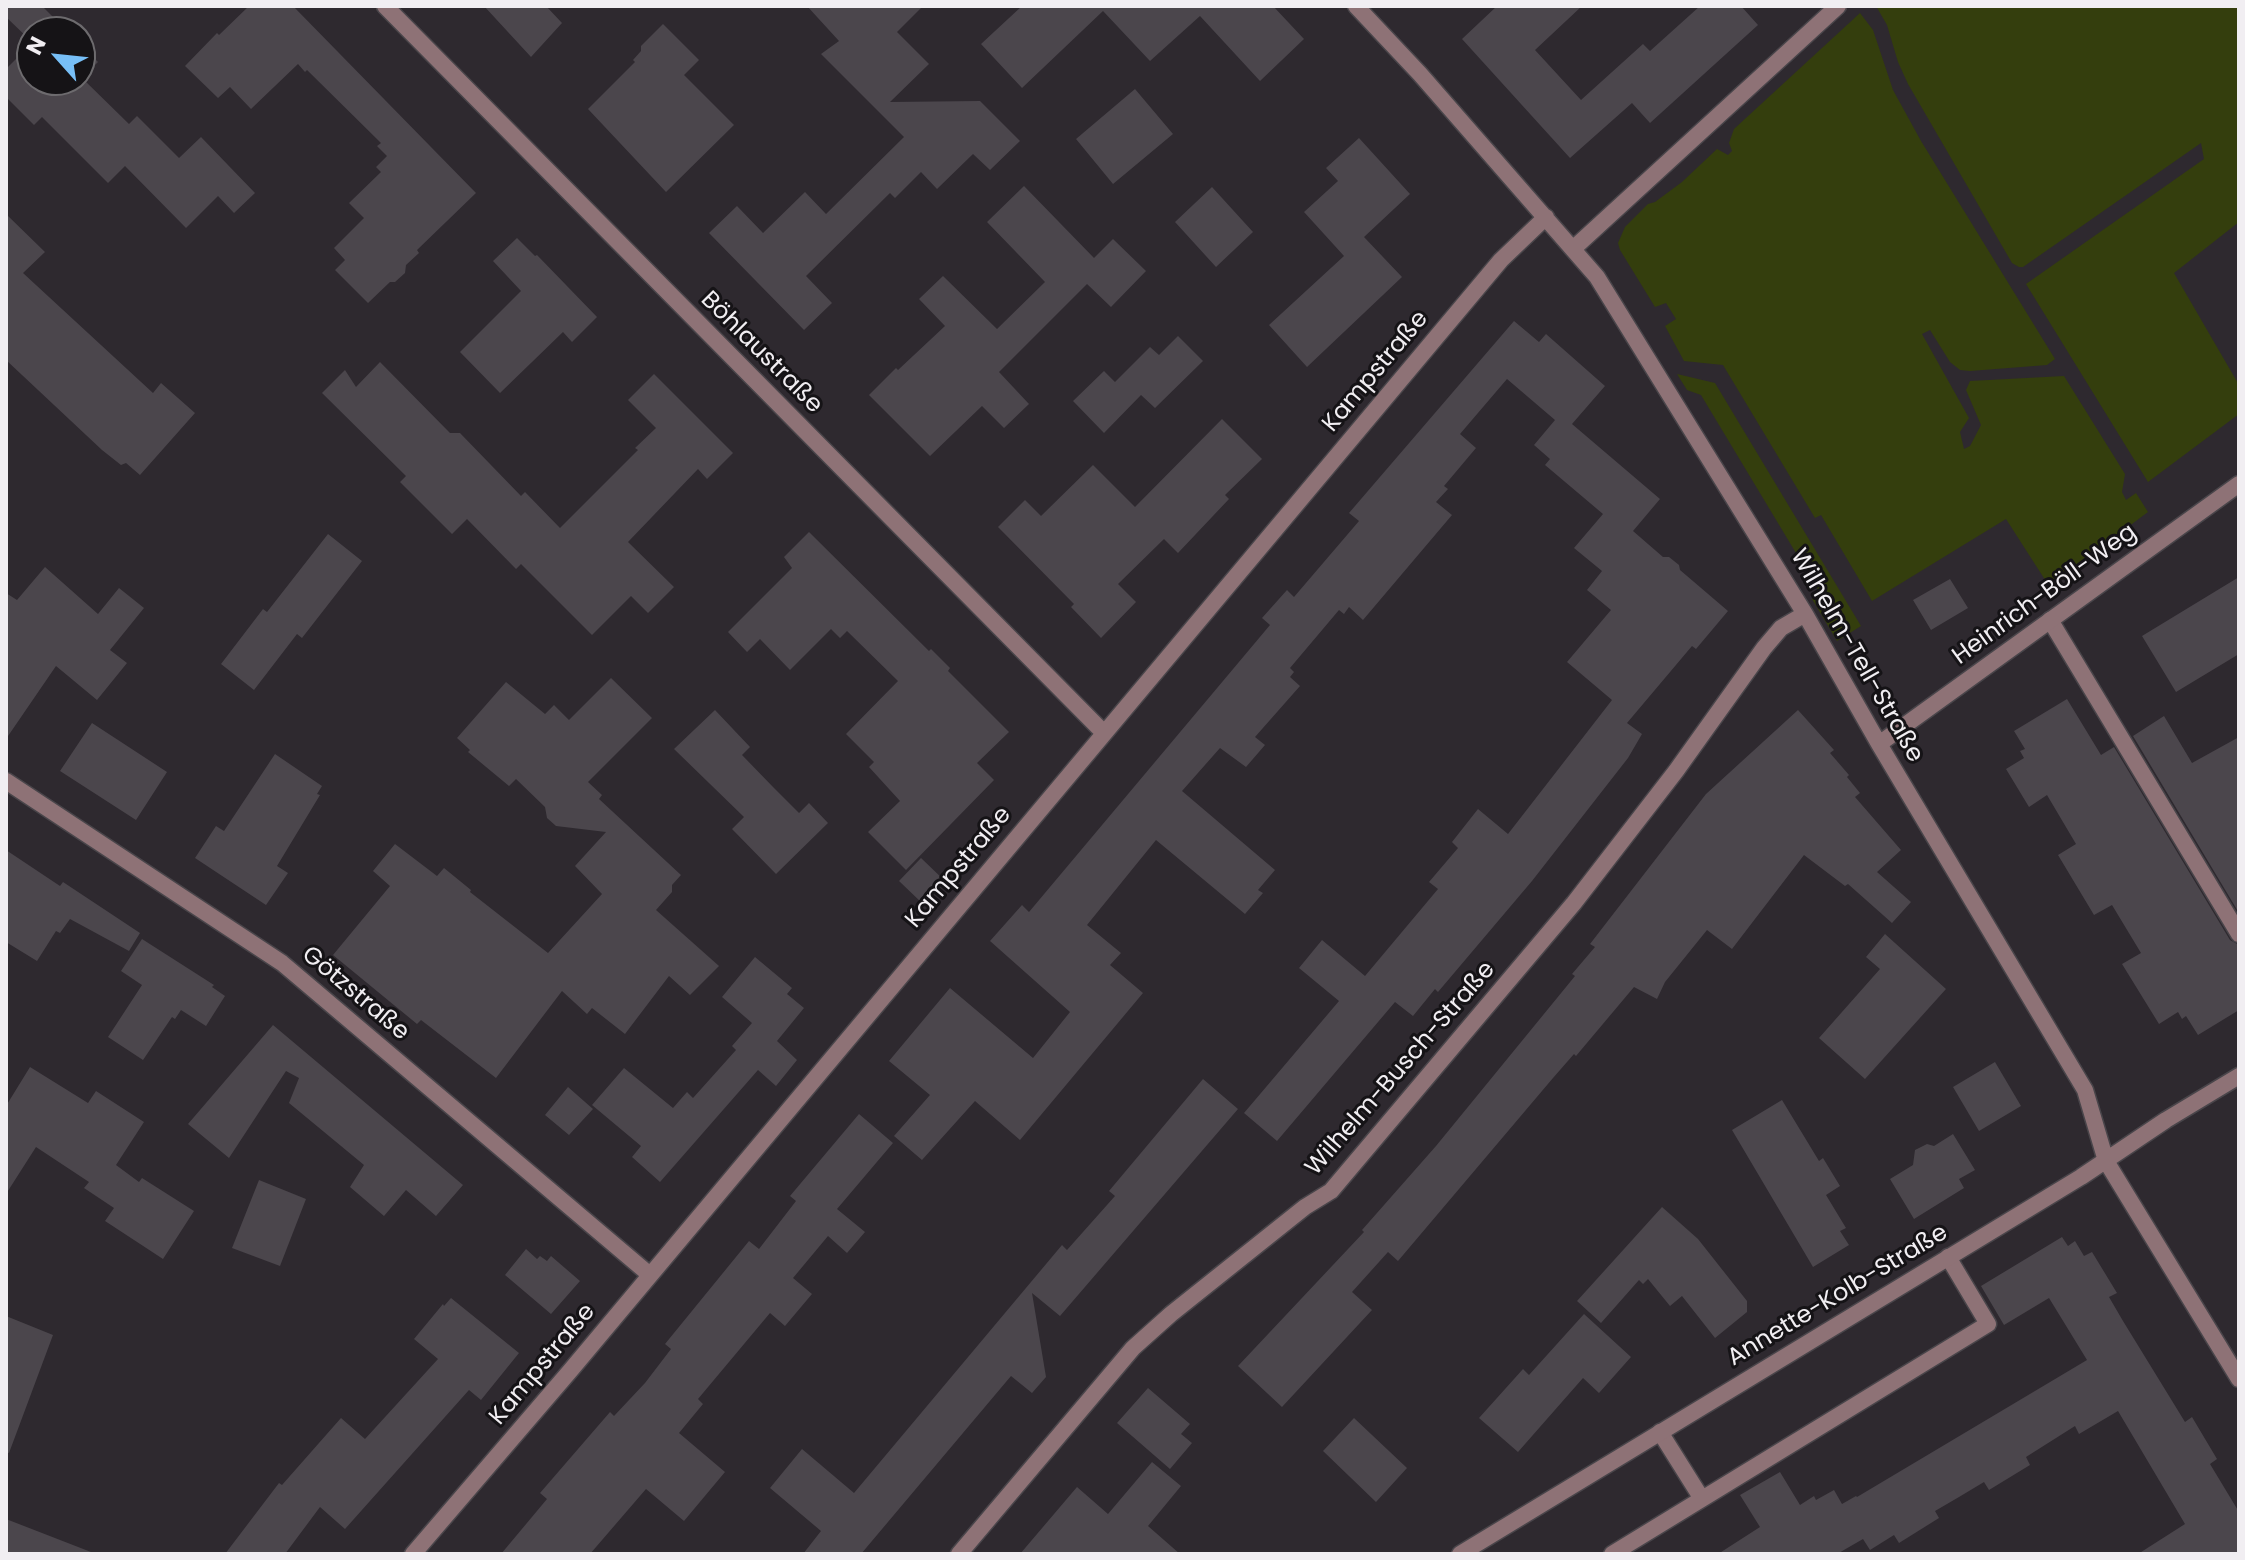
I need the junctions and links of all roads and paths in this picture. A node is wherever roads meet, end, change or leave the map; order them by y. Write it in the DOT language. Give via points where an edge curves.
graph roads {
  1 [pos="385,6"];
  2 [pos="1356,6"];
  3 [pos="1838,6"];
  4 [pos="1546,217"];
  5 [pos="1574,248"];
  6 [pos="2239,484"];
  7 [pos="1805,614"];
  8 [pos="2050,620"];
  9 [pos="1104,733"];
  10 [pos="1879,744"];
  11 [pos="6,781"];
  12 [pos="2239,934"];
  13 [pos="2239,1076"];
  14 [pos="2106,1161"];
  15 [pos="1948,1257"];
  16 [pos="650,1275"];
  17 [pos="2239,1379"];
  18 [pos="1660,1432"];
  19 [pos="1702,1499"];
  20 [pos="413,1554"];
  21 [pos="959,1554"];
  22 [pos="1460,1554"];
  23 [pos="1612,1554"];
  1 -- 9 [label="street, Böhlaustraße"];
  2 -- 4 [label="street, Wilhelm-Tell-Straße"];
  3 -- 5 [label="street"];
  4 -- 5 [label="street, Wilhelm-Tell-Straße"];
  4 -- 9 [label="street, Kampstraße" via="1501,260"];
  5 -- 7 [label="street, Wilhelm-Tell-Straße" via="1636,337"];
  6 -- 8 [label="street, Heinrich-Böll-Weg"];
  7 -- 10 [label="street, Wilhelm-Tell-Straße"];
  7 -- 21 [label="street, Wilhelm-Busch-Straße" via="1781,628 1764,648 1574,903 1331,1191 1133,1348"];
  8 -- 10 [label="street, Heinrich-Böll-Weg"];
  8 -- 12 [label="street"];
  9 -- 16 [label="street, Kampstraße"];
  10 -- 14 [label="street, Wilhelm-Tell-Straße" via="2085,1090"];
  11 -- 16 [label="street, Götzstraße" via="282,963"];
  13 -- 14 [label="street, Annette-Kolb-Straße"];
  14 -- 15 [label="street, Annette-Kolb-Straße"];
  14 -- 17 [label="street, Wilhelm-Tell-Straße"];
  15 -- 18 [label="street, Annette-Kolb-Straße"];
  15 -- 19 [label="street" via="1988,1324"];
  16 -- 20 [label="street, Kampstraße"];
  18 -- 19 [label="street"];
  18 -- 22 [label="street, Annette-Kolb-Straße"];
  19 -- 23 [label="street"];
}
